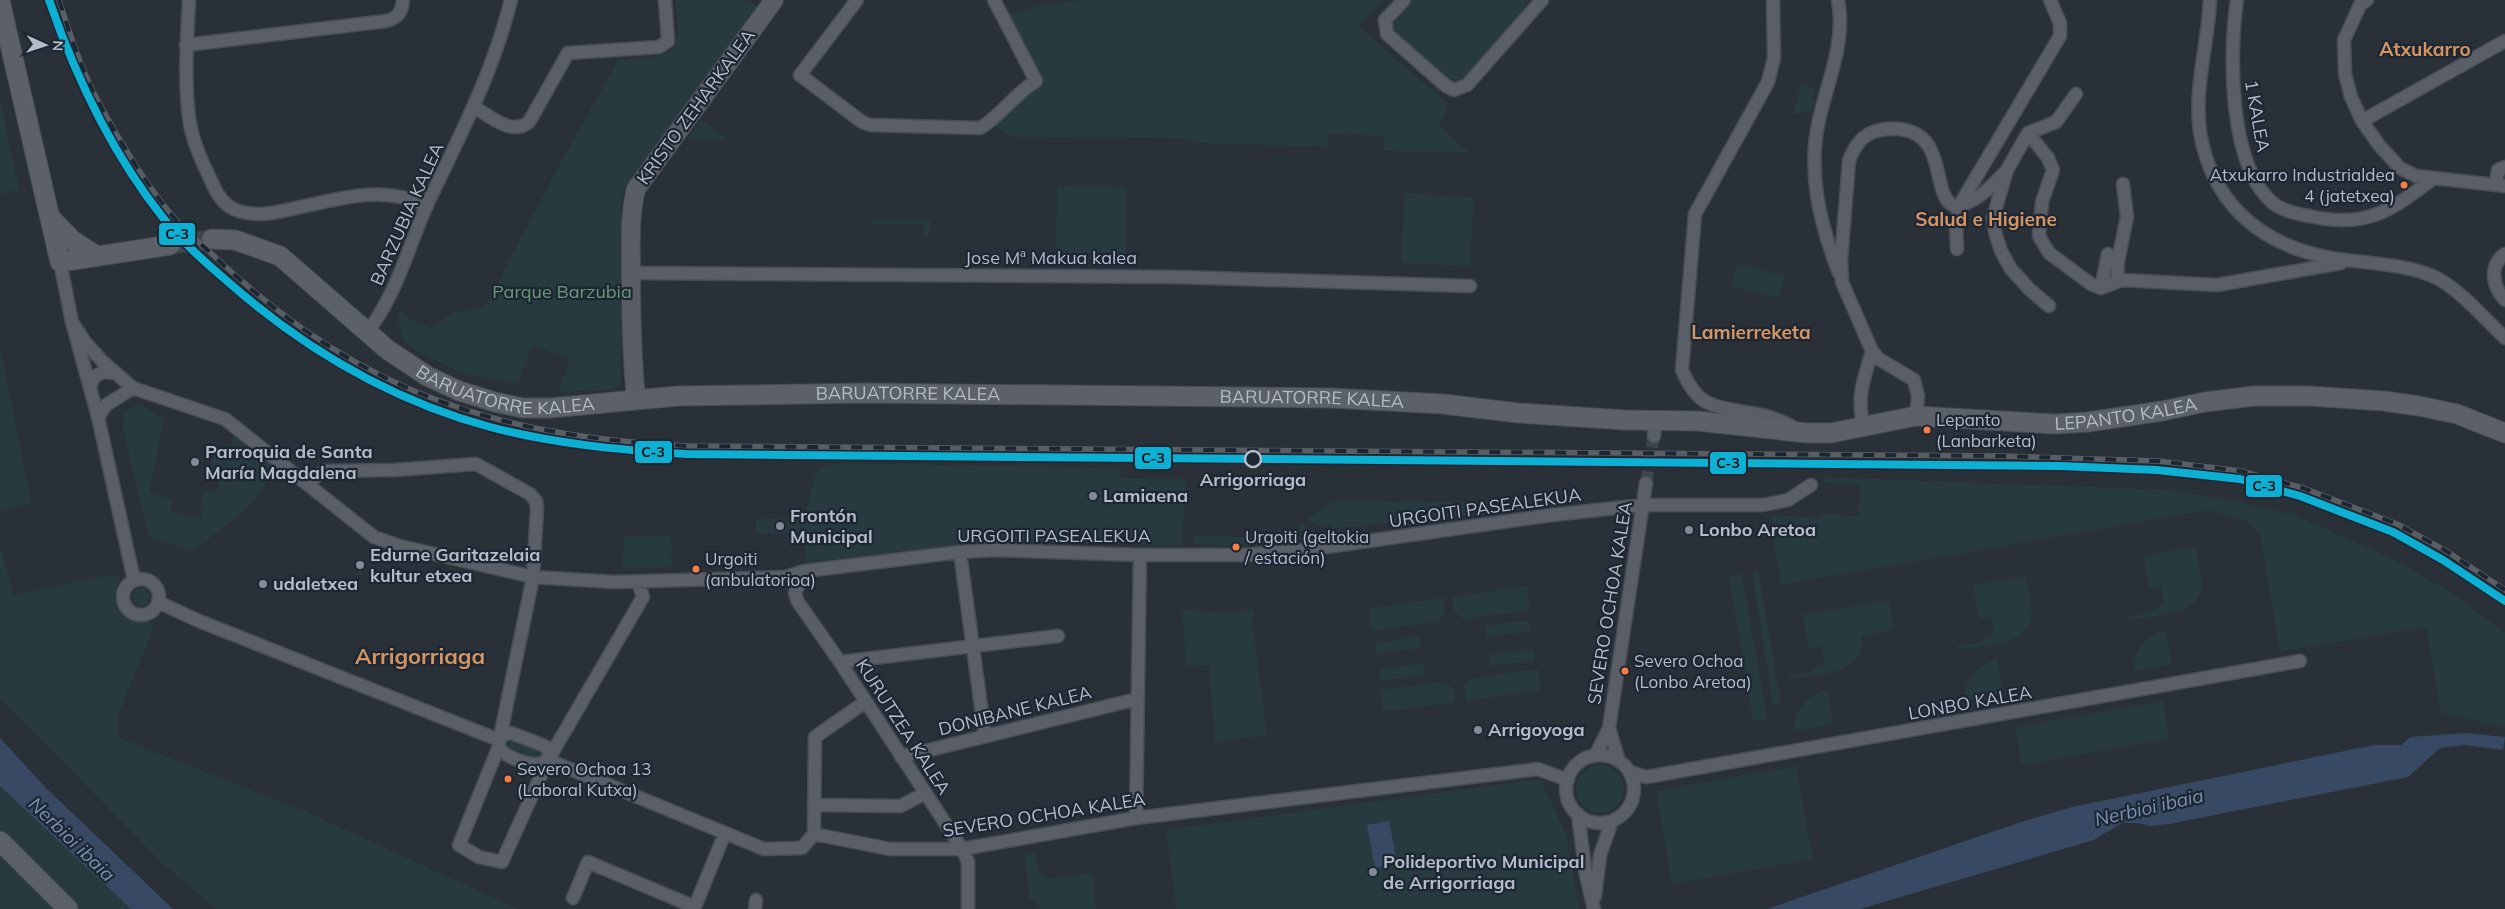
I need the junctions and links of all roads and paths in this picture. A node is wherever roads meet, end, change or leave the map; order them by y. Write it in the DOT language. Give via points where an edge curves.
graph roads {
  1 [pos="189,0"];
  2 [pos="403,0"];
  3 [pos="511,0"];
  4 [pos="665,0"];
  5 [pos="774,0"];
  6 [pos="857,0"];
  7 [pos="994,0"];
  8 [pos="1404,0"];
  9 [pos="1542,0"];
  10 [pos="1773,0"];
  11 [pos="1838,0"];
  12 [pos="2050,0"];
  13 [pos="2210,0"];
  14 [pos="2237,0"];
  15 [pos="2367,0"];
  16 [pos="0,1"];
  17 [pos="2505,41"];
  18 [pos="186,45"];
  19 [pos="2076,94"];
  20 [pos="474,107"];
  21 [pos="2362,121"];
  22 [pos="2028,133"];
  23 [pos="2505,167"];
  24 [pos="2007,170"];
  25 [pos="2434,178"];
  26 [pos="2123,184"];
  27 [pos="2500,185"];
  28 [pos="427,206"];
  29 [pos="1959,206"];
  30 [pos="50,218"];
  31 [pos="212,240"];
  32 [pos="170,245"];
  33 [pos="1957,249"];
  34 [pos="2108,254"];
  35 [pos="2505,254"];
  36 [pos="97,256"];
  37 [pos="2354,261"];
  38 [pos="60,262"];
  39 [pos="631,273"];
  40 [pos="2117,281"];
  41 [pos="1842,282"];
  42 [pos="1470,286"];
  43 [pos="2101,288"];
  44 [pos="2505,300"];
  45 [pos="2049,306"];
  46 [pos="72,322"];
  47 [pos="367,332"];
  48 [pos="2505,338"];
  49 [pos="1872,352"];
  50 [pos="1887,364"];
  51 [pos="1867,369"];
  52 [pos="114,373"];
  53 [pos="90,386"];
  54 [pos="133,388"];
  55 [pos="636,399"];
  56 [pos="1916,416"];
  57 [pos="98,417"];
  58 [pos="1863,427"];
  59 [pos="1654,428"];
  60 [pos="1807,433"];
  61 [pos="2505,433"];
  62 [pos="307,483"];
  63 [pos="1646,483"];
  64 [pos="1811,485"];
  65 [pos="1643,505"];
  66 [pos="960,552"];
  67 [pos="1140,555"];
  68 [pos="805,572"];
  69 [pos="533,576"];
  70 [pos="134,580"];
  71 [pos="638,582"];
  72 [pos="158,602"];
  73 [pos="1058,636"];
  74 [pos="973,646"];
  75 [pos="2300,661"];
  76 [pos="840,662"];
  77 [pos="1137,699"];
  78 [pos="865,702"];
  79 [pos="1609,728"];
  80 [pos="985,736"];
  81 [pos="499,743"];
  82 [pos="1595,756"];
  83 [pos="901,757"];
  84 [pos="548,760"];
  85 [pos="1619,761"];
  86 [pos="1630,772"];
  87 [pos="1646,777"];
  88 [pos="1568,780"];
  89 [pos="1634,788"];
  90 [pos="925,793"];
  91 [pos="814,805"];
  92 [pos="1578,814"];
  93 [pos="1136,818"];
  94 [pos="1612,821"];
  95 [pos="725,833"];
  96 [pos="814,834"];
  97 [pos="0,841"];
  98 [pos="962,849"];
  99 [pos="572,898"];
  100 [pos="694,908"];
  101 [pos="68,909"];
  102 [pos="968,909"];
  103 [pos="1594,909"];
  1 -- 18 [label="street"];
  2 -- 18 [label="street" via="401,12 395,19 386,21"];
  3 -- 20 [label="street, BARZUBIA KALEA" via="496,52"];
  4 -- 20 [label="street" via="668,41 659,48 568,53 529,122 521,128 511,128"];
  5 -- 39 [label="street, KRISTO ZEHARKALEA" via="636,189 632,204"];
  6 -- 7 [label="street" via="800,75 870,125 980,128 1036,81"];
  8 -- 9 [label="street" via="1385,20 1387,34 1454,90 1466,85"];
  10 -- 60 [label="street" via="1774,58 1768,82 1695,214 1682,370 1690,388 1705,402 1783,422"];
  11 -- 41 [label="street" via="1841,26 1838,50 1819,120 1813,176 1829,248"];
  12 -- 29 [label="street" via="2060,23 2060,36"];
  13 -- 37 [label="street" via="2200,85 2200,131 2213,174 2235,209 2252,225 2287,246"];
  14 -- 25 [label="street, 1 KALEA" via="2232,76 2236,112 2248,164 2274,204 2294,213 2333,222 2364,220 2391,209"];
  15 -- 21 [label="street" via="2360,5 2344,40 2345,74"];
  16 -- 30 [label="main road"];
  17 -- 21 [label="street"];
  18 -- 28 [label="street" via="192,132 212,182 230,207 252,214 270,213 362,194 401,197"];
  19 -- 22 [label="street" via="2056,122"];
  20 -- 28 [label="street, BARZUBIA KALEA"];
  21 -- 25 [label="street" via="2400,168 2416,176"];
  22 -- 24 [label="street"];
  22 -- 43 [label="street" via="2048,158 2053,170 2042,202 2039,236 2049,253"];
  23 -- 27 [label="street" via="2498,170"];
  24 -- 29 [label="street" via="1992,187"];
  24 -- 45 [label="street" via="1993,218 1994,232 2011,269"];
  25 -- 27 [label="street"];
  26 -- 40 [label="street" via="2127,217"];
  28 -- 47 [label="street, BARZUBIA KALEA" via="394,287"];
  29 -- 33 [label="street"];
  29 -- 41 [label="street" via="1946,200 1936,162 1926,142 1911,131 1880,130 1867,135 1854,147 1850,161"];
  30 -- 36 [label="main road" via="72,240"];
  30 -- 38 [label="main road"];
  31 -- 47 [label="main road, BARUATORRE KALEA" via="235,240 280,256"];
  32 -- 36 [label="main road"];
  34 -- 43 [label="street"];
  35 -- 44 [label="street" via="2499,258 2494,276 2494,285"];
  36 -- 38 [label="main road"];
  37 -- 40 [label="street" via="2217,285"];
  37 -- 48 [label="street" via="2422,273 2437,279"];
  38 -- 46 [label="street"];
  39 -- 42 [label="street, Jose Mª Makua kalea" via="1178,277"];
  39 -- 55 [label="street, KRISTO ZEHARKALEA" via="632,366"];
  40 -- 43 [label="street"];
  41 -- 49 [label="street"];
  46 -- 52 [label="street" via="85,342"];
  46 -- 53 [label="street"];
  47 -- 55 [label="main road, BARUATORRE KALEA" via="427,376 496,402 523,408 551,408"];
  49 -- 50 [label="street"];
  49 -- 51 [label="street"];
  50 -- 51 [label="street"];
  50 -- 56 [label="street" via="1914,380 1918,396"];
  51 -- 58 [label="street" via="1860,398"];
  52 -- 53 [label="street" via="104,372 95,376"];
  52 -- 54 [label="street"];
  53 -- 57 [label="street"];
  54 -- 57 [label="street" via="106,405"];
  54 -- 62 [label="street, URGOITI PASEALEKUA" via="225,419"];
  55 -- 59 [label="main road, BARUATORRE KALEA" via="866,393 1331,398 1420,402"];
  56 -- 58 [label="main road, LEPANTO KALEA"];
  56 -- 61 [label="main road, LEPANTO KALEA" via="2063,424 2254,396 2310,396 2419,406 2457,414"];
  57 -- 70 [label="street"];
  58 -- 60 [label="main road, LEPANTO KALEA" via="1831,433"];
  59 -- 60 [label="main road, LEPANTO KALEA" via="1697,421"];
  62 -- 69 [label="street, URGOITI PASEALEKUA" via="374,537 400,546"];
  62 -- 69 [label="street" via="324,471 476,464 530,494 536,501"];
  63 -- 65 [label="street, SEVERO OCHOA KALEA"];
  64 -- 65 [label="street, URGOITI PASEALEKUA" via="1788,500 1763,505"];
  65 -- 67 [label="street, URGOITI PASEALEKUA" via="1298,551 1243,555"];
  65 -- 79 [label="street, SEVERO OCHOA KALEA"];
  66 -- 67 [label="street, URGOITI PASEALEKUA" via="995,550"];
  66 -- 68 [label="street, URGOITI PASEALEKUA"];
  66 -- 74 [label="street"];
  67 -- 77 [label="street"];
  68 -- 71 [label="street, URGOITI PASEALEKUA" via="786,577"];
  68 -- 76 [label="street, KURUTZEA KALEA" via="795,593 798,602"];
  69 -- 71 [label="street, URGOITI PASEALEKUA"];
  69 -- 81 [label="street"];
  70 -- 72 [label="street" via="145,580 154,585"];
  70 -- 72 [label="street" via="123,596 129,610 136,614 147,613"];
  71 -- 84 [label="street" via="643,598"];
  72 -- 81 [label="street"];
  73 -- 74 [label="street"];
  74 -- 76 [label="street"];
  74 -- 80 [label="street"];
  75 -- 87 [label="street, LONBO KALEA"];
  76 -- 78 [label="street, KURUTZEA KALEA"];
  77 -- 80 [label="street, DONIBANE KALEA"];
  77 -- 93 [label="street"];
  78 -- 83 [label="street, KURUTZEA KALEA"];
  78 -- 91 [label="street" via="815,737"];
  79 -- 82 [label="street, SEVERO OCHOA KALEA"];
  79 -- 85 [label="street, SEVERO OCHOA KALEA"];
  80 -- 83 [label="street, DONIBANE KALEA"];
  81 -- 84 [label="street" via="504,753 537,765"];
  81 -- 84 [label="street" via="505,734 511,733 545,746 549,752"];
  81 -- 84 [label="street" via="459,845 479,857 502,862"];
  82 -- 85 [label="street" via="1605,755"];
  82 -- 88 [label="street" via="1578,764"];
  83 -- 90 [label="street, KURUTZEA KALEA"];
  84 -- 95 [label="street"];
  85 -- 86 [label="street"];
  86 -- 87 [label="street, LONBO KALEA"];
  86 -- 89 [label="street"];
  87 -- 89 [label="street"];
  88 -- 92 [label="street" via="1568,799"];
  88 -- 93 [label="street, SEVERO OCHOA KALEA" via="1538,769"];
  89 -- 94 [label="street" via="1634,796 1626,812"];
  90 -- 91 [label="street" via="901,806"];
  90 -- 98 [label="street, KURUTZEA KALEA"];
  91 -- 96 [label="street"];
  92 -- 94 [label="street" via="1594,822"];
  92 -- 103 [label="street"];
  93 -- 98 [label="street, SEVERO OCHOA KALEA"];
  94 -- 103 [label="street" via="1599,862"];
  95 -- 96 [label="street" via="764,849 802,848"];
  95 -- 100 [label="street"];
  96 -- 98 [label="street, SEVERO OCHOA KALEA" via="890,849"];
  97 -- 101 [label="main road"];
  98 -- 102 [label="street, KURUTZEA KALEA" via="968,862"];
  99 -- 100 [label="street" via="588,862"];
}
